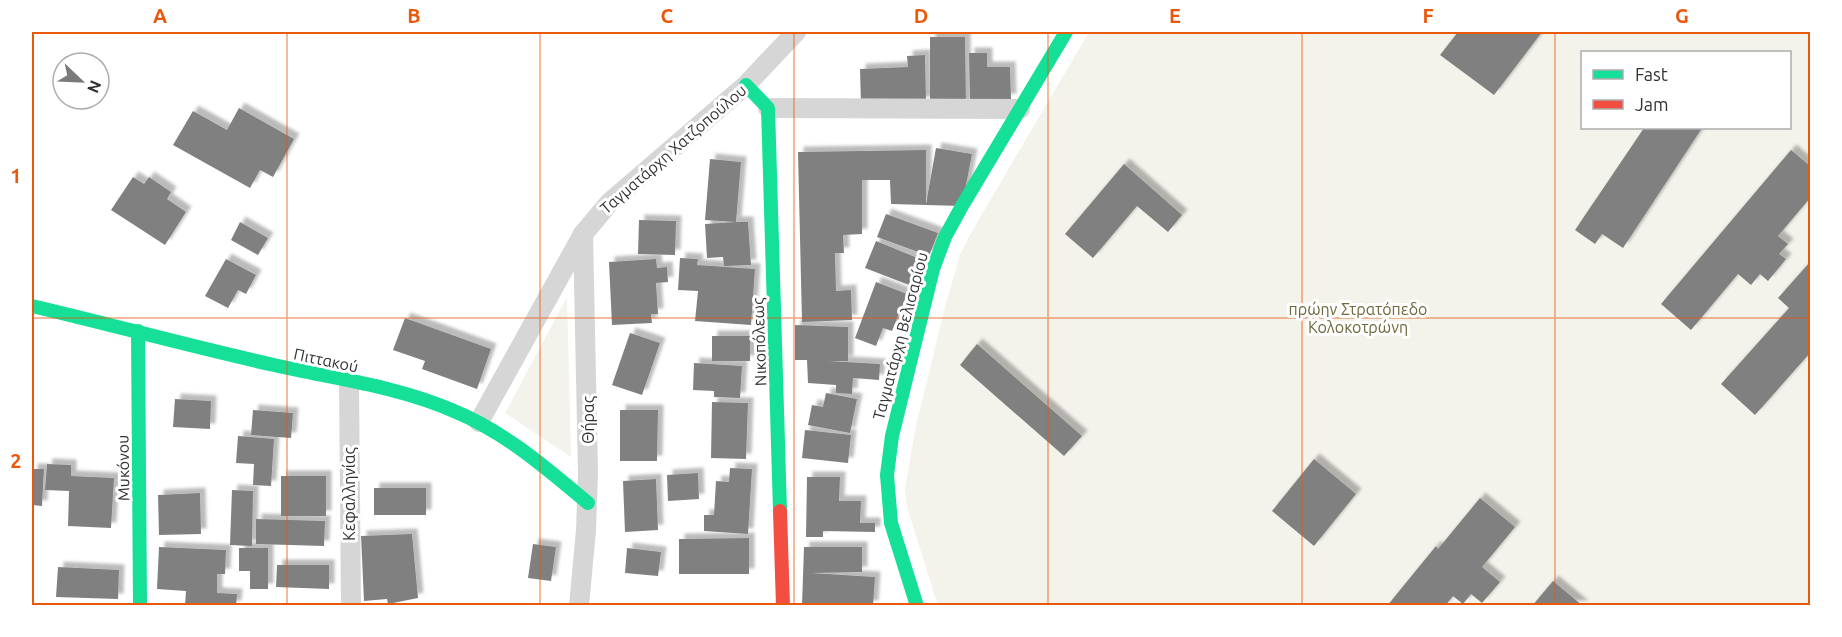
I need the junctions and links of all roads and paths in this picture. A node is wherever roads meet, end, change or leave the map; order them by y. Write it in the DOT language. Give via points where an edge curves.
graph roads {
  1 [pos="1066,32"];
  2 [pos="792,36"];
  3 [pos="747,85"];
  4 [pos="768,108"];
  5 [pos="1020,109"];
  6 [pos="583,234"];
  7 [pos="32,306"];
  8 [pos="138,331"];
  9 [pos="349,382"];
  10 [pos="478,422"];
  11 [pos="588,503"];
  12 [pos="140,606"];
  13 [pos="351,606"];
  14 [pos="579,606"];
  15 [pos="783,606"];
  16 [pos="917,606"];
  1 -- 5 [label="street, Ταγματάρχη Βελισαρίου"];
  2 -- 3 [label="street, Ταγματάρχη Χατζοπούλου"];
  3 -- 4 [label="street"];
  3 -- 6 [label="street, Ταγματάρχη Χατζοπούλου" via="610,202"];
  4 -- 5 [label="street, Ταγματάρχη Χατζοπούλου"];
  4 -- 15 [label="street, Νικοπόλεως"];
  5 -- 16 [label="street, Ταγματάρχη Βελισαρίου" via="938,253 892,436 888,508"];
  6 -- 10 [label="street, Ταγματάρχη Χατζοπούλου"];
  6 -- 11 [label="street, Θήρας"];
  7 -- 8 [label="street, Πιττακού"];
  8 -- 9 [label="street, Πιττακού"];
  8 -- 12 [label="street, Μυκόνου"];
  9 -- 10 [label="street, Πιττακού" via="414,396"];
  9 -- 13 [label="street, Κεφαλληνίας"];
  10 -- 11 [label="street, Πιττακού" via="528,455"];
  11 -- 14 [label="street, Θήρας"];
}
